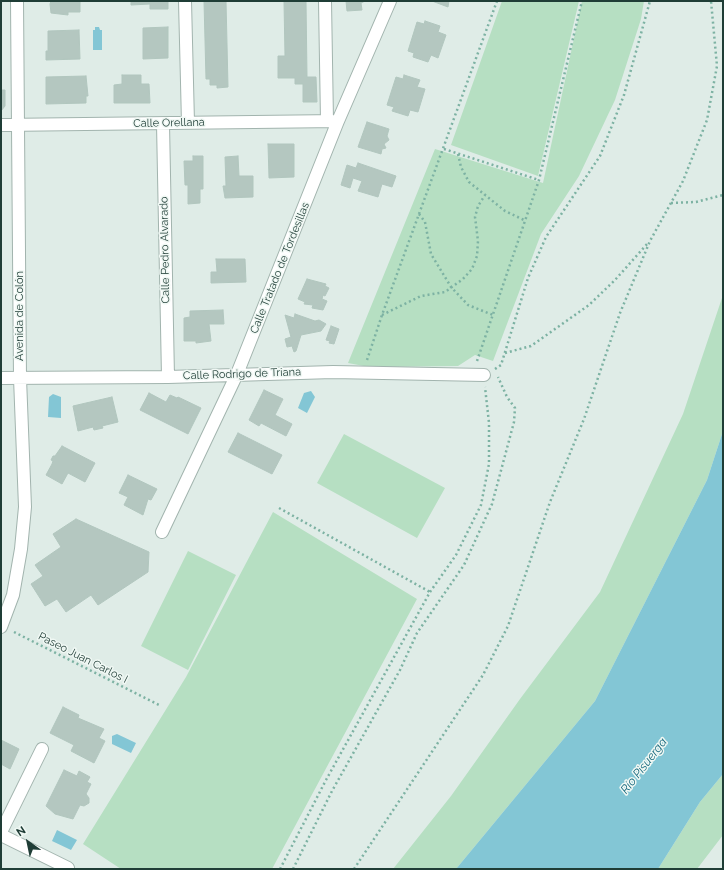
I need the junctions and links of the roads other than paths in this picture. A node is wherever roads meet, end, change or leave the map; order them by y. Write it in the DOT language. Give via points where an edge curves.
graph roads {
  1 [pos="17,1"];
  2 [pos="185,1"];
  3 [pos="325,1"];
  4 [pos="390,1"];
  5 [pos="332,121"];
  6 [pos="188,123"];
  7 [pos="163,124"];
  8 [pos="1,125"];
  9 [pos="18,125"];
  10 [pos="485,368"];
  11 [pos="237,374"];
  12 [pos="168,377"];
  13 [pos="1,378"];
  14 [pos="20,378"];
  15 [pos="162,532"];
  16 [pos="1,626"];
  17 [pos="42,749"];
  18 [pos="1,833"];
  19 [pos="68,868"];
  1 -- 9 [label="street, Avenida de Colón"];
  2 -- 6 [label="street"];
  3 -- 5 [label="street"];
  4 -- 5 [label="street, Calle Tratado de Tordesillas"];
  5 -- 6 [label="street, Calle Orellana"];
  5 -- 11 [label="street, Calle Tratado de Tordesillas"];
  6 -- 7 [label="street, Calle Orellana"];
  7 -- 9 [label="street, Calle Orellana"];
  7 -- 12 [label="street, Calle Pedro Alvarado"];
  8 -- 9 [label="street, Calle Orellana"];
  9 -- 14 [label="street, Avenida de Colón"];
  10 -- 11 [label="street, Calle Rodrigo de Triana" via="363,374"];
  11 -- 12 [label="street, Calle Rodrigo de Triana"];
  11 -- 15 [label="street, Calle Tratado de Tordesillas"];
  12 -- 14 [label="street, Calle Rodrigo de Triana"];
  13 -- 14 [label="street, Calle Rodrigo de Triana"];
  14 -- 16 [label="street, Avenida de Colón" via="25,507 13,595"];
  17 -- 18 [label="street"];
  18 -- 19 [label="street"];
}
